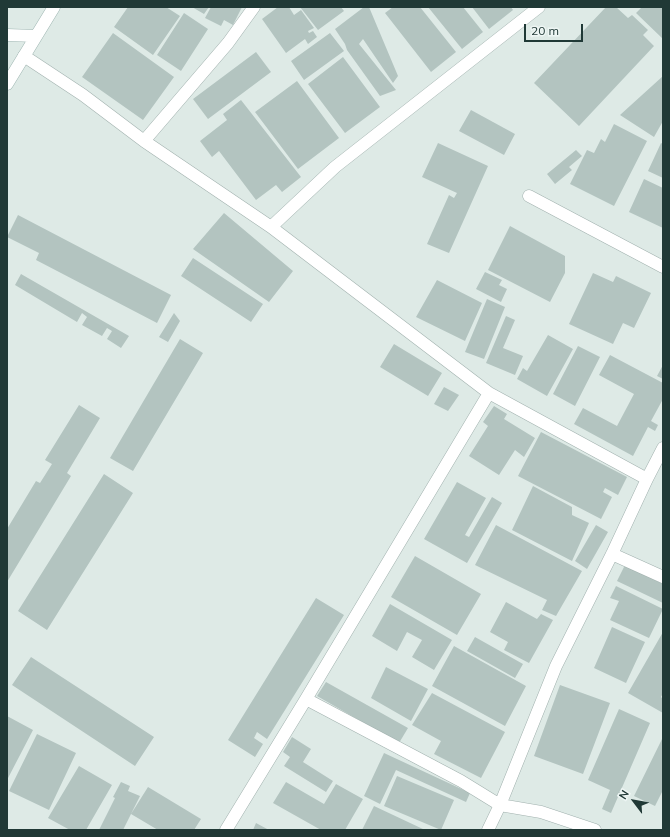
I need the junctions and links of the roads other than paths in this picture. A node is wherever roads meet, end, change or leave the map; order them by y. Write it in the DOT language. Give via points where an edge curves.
graph roads {
  1 [pos="54,7"];
  2 [pos="254,7"];
  3 [pos="539,7"];
  4 [pos="7,35"];
  5 [pos="36,36"];
  6 [pos="24,56"];
  7 [pos="7,84"];
  8 [pos="144,140"];
  9 [pos="529,196"];
  10 [pos="271,227"];
  11 [pos="663,267"];
  12 [pos="489,393"];
  13 [pos="663,448"];
  14 [pos="647,479"];
  15 [pos="612,554"];
  16 [pos="663,577"];
  17 [pos="306,699"];
  18 [pos="500,805"];
  19 [pos="226,830"];
  20 [pos="488,830"];
  21 [pos="595,830"];
  1 -- 5 [label="street"];
  2 -- 8 [label="street" via="228,43"];
  3 -- 10 [label="street" via="334,167"];
  4 -- 5 [label="street"];
  5 -- 6 [label="street"];
  6 -- 7 [label="street"];
  6 -- 8 [label="street"];
  8 -- 10 [label="street"];
  9 -- 11 [label="street"];
  10 -- 12 [label="street"];
  12 -- 14 [label="street"];
  12 -- 17 [label="street"];
  13 -- 14 [label="street"];
  14 -- 15 [label="street"];
  15 -- 16 [label="street"];
  15 -- 18 [label="street" via="556,666"];
  17 -- 18 [label="street" via="461,781"];
  17 -- 19 [label="street"];
  18 -- 20 [label="street"];
  18 -- 21 [label="street" via="541,812"];
}
